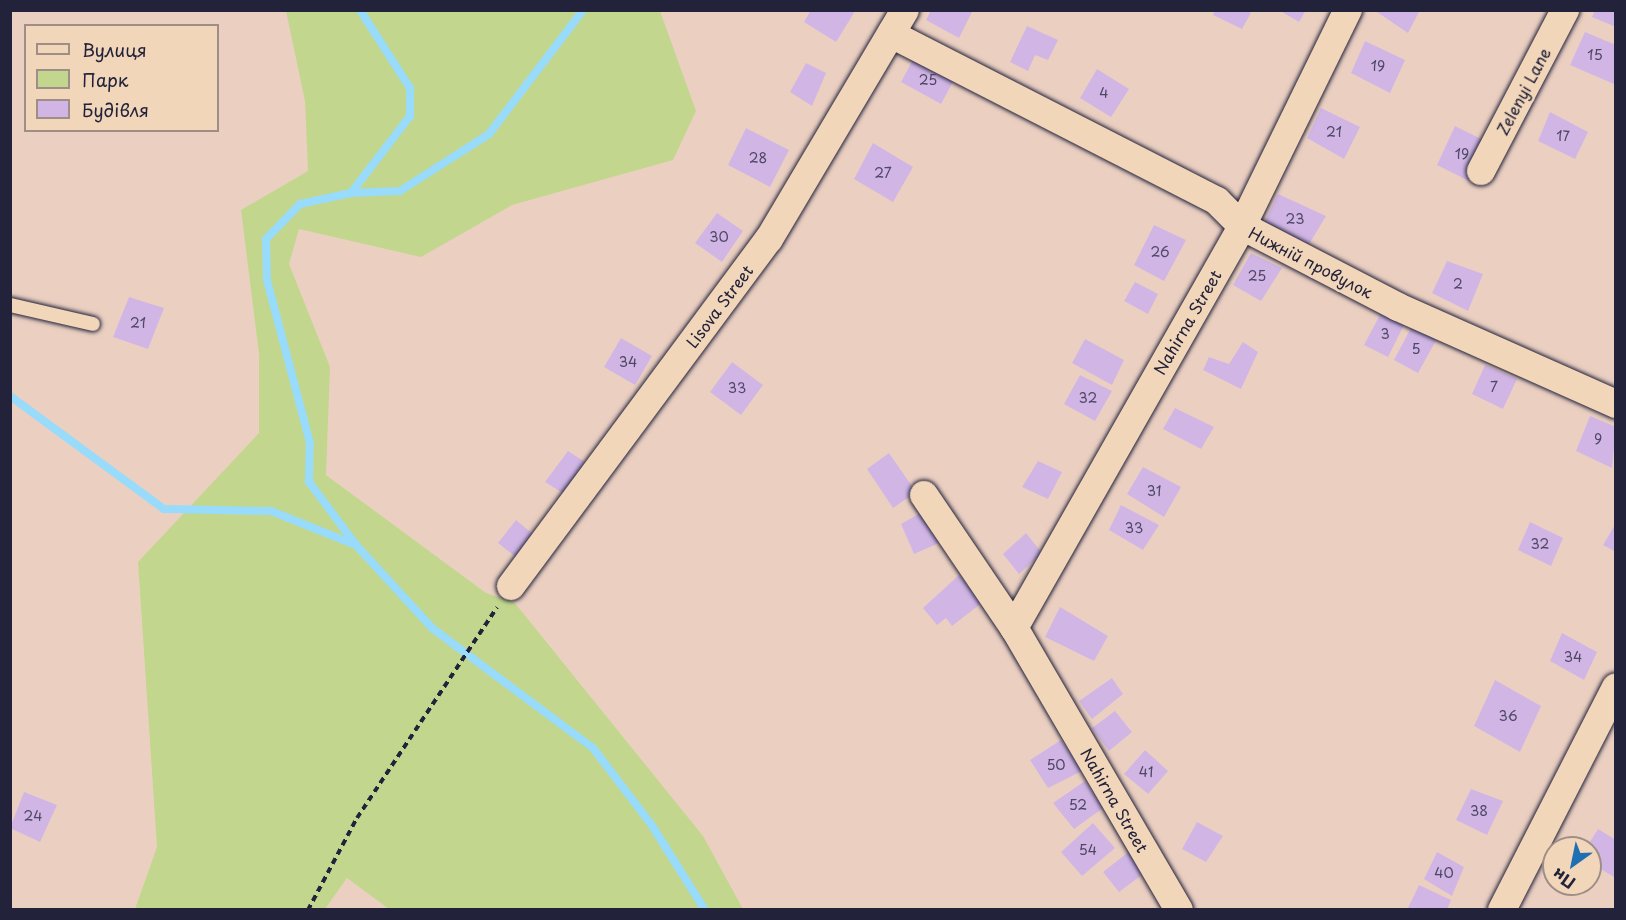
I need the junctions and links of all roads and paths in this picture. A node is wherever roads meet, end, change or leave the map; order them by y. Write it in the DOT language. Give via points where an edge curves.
graph roads {
  1 [pos="1348,10"];
  2 [pos="1565,10"];
  3 [pos="898,22"];
  4 [pos="1481,171"];
  5 [pos="1242,226"];
  6 [pos="10,305"];
  7 [pos="93,324"];
  8 [pos="1616,404"];
  9 [pos="924,495"];
  10 [pos="511,586"];
  11 [pos="1014,628"];
  12 [pos="1616,687"];
  13 [pos="308,909"];
  14 [pos="1179,909"];
  15 [pos="1502,909"];
  1 -- 5 [label="street, Nahirna Street"];
  2 -- 4 [label="street, Zelenyi Lane"];
  3 -- 5 [label="street, Нижній провулок" via="1217,201"];
  3 -- 10 [label="street, Lisova Street" via="769,239"];
  5 -- 8 [label="street, Нижній провулок" via="1398,307"];
  5 -- 11 [label="street, Nahirna Street"];
  6 -- 7 [label="lane"];
  9 -- 11 [label="street, Nahirna Street"];
  10 -- 13 [label="path" via="357,818"];
  11 -- 14 [label="street, Nahirna Street"];
  12 -- 15 [label="street"];
}
